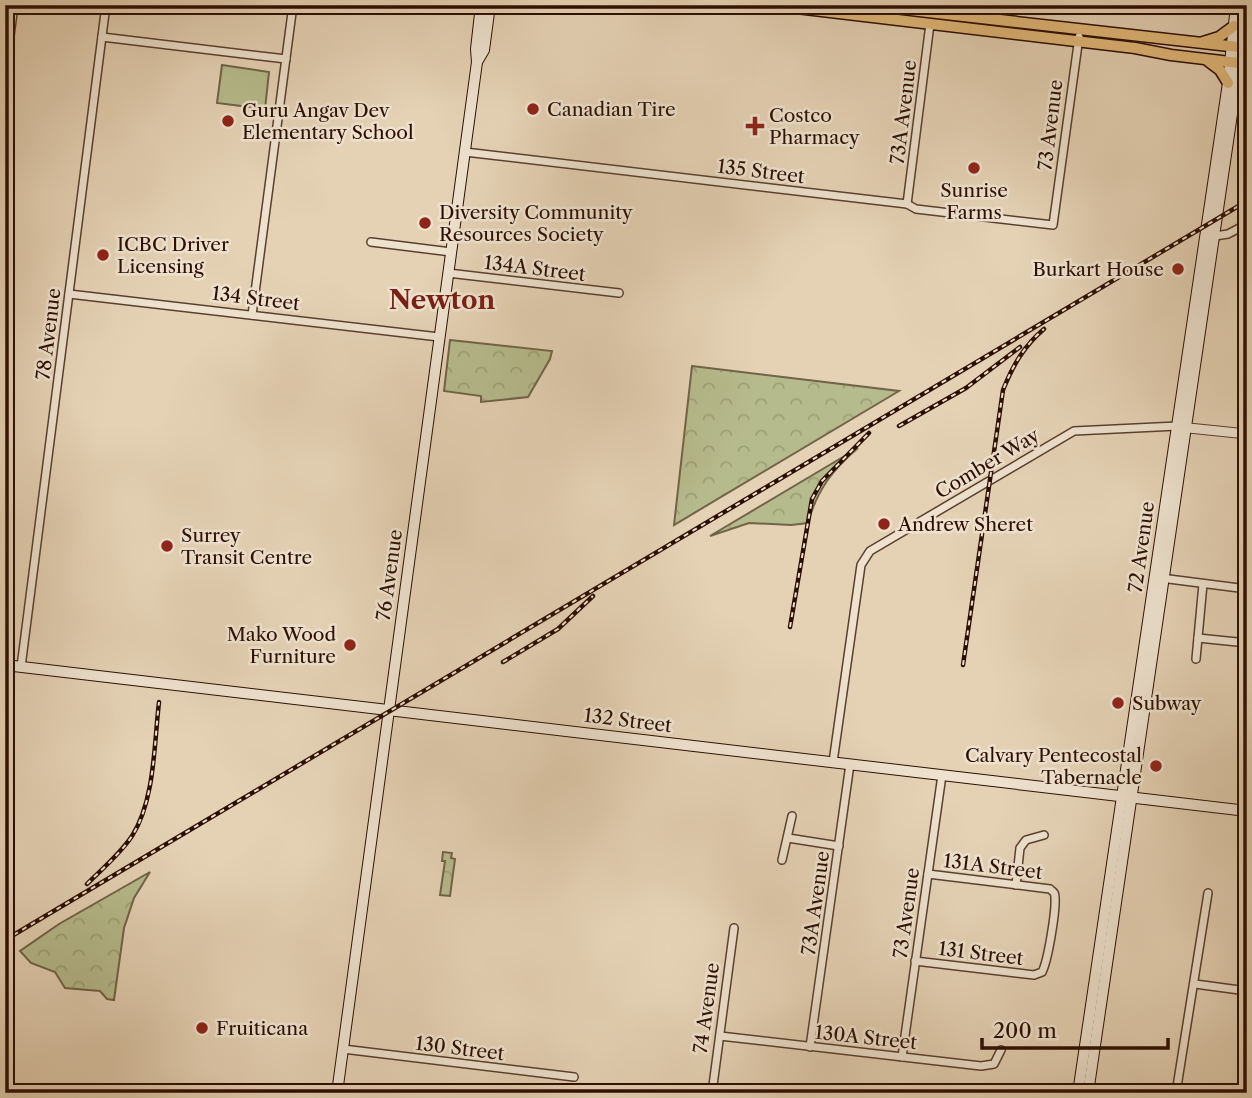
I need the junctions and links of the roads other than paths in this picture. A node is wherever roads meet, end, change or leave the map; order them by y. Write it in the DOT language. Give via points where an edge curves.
graph roads {
  1 [pos="14,5"];
  2 [pos="106,5"];
  3 [pos="293,5"];
  4 [pos="481,5"];
  5 [pos="490,5"];
  6 [pos="771,5"];
  7 [pos="1236,5"];
  8 [pos="865,9"];
  9 [pos="1247,12"];
  10 [pos="1004,21"];
  11 [pos="930,24"];
  12 [pos="1242,26"];
  13 [pos="1079,36"];
  14 [pos="102,37"];
  15 [pos="1200,43"];
  16 [pos="1240,48"];
  17 [pos="1202,58"];
  18 [pos="286,59"];
  19 [pos="477,62"];
  20 [pos="1239,63"];
  21 [pos="5,74"];
  22 [pos="1228,83"];
  23 [pos="465,152"];
  24 [pos="907,204"];
  25 [pos="1247,224"];
  26 [pos="1053,225"];
  27 [pos="1215,236"];
  28 [pos="371,242"];
  29 [pos="451,252"];
  30 [pos="448,273"];
  31 [pos="620,293"];
  32 [pos="69,294"];
  33 [pos="252,315"];
  34 [pos="439,337"];
  35 [pos="1182,427"];
  36 [pos="1247,434"];
  37 [pos="1160,578"];
  38 [pos="1203,584"];
  39 [pos="1247,589"];
  40 [pos="1198,638"];
  41 [pos="1247,643"];
  42 [pos="1196,659"];
  43 [pos="5,665"];
  44 [pos="21,667"];
  45 [pos="388,710"];
  46 [pos="833,762"];
  47 [pos="850,764"];
  48 [pos="942,775"];
  49 [pos="1127,797"];
  50 [pos="1247,811"];
  51 [pos="792,816"];
  52 [pos="1044,835"];
  53 [pos="788,838"];
  54 [pos="839,846"];
  55 [pos="782,860"];
  56 [pos="928,874"];
  57 [pos="1016,885"];
  58 [pos="1208,893"];
  59 [pos="734,928"];
  60 [pos="915,961"];
  61 [pos="1042,972"];
  62 [pos="1195,984"];
  63 [pos="1247,991"];
  64 [pos="720,1036"];
  65 [pos="810,1047"];
  66 [pos="343,1049"];
  67 [pos="1001,1051"];
  68 [pos="902,1057"];
  69 [pos="574,1077"];
  70 [pos="337,1093"];
  71 [pos="712,1093"];
  72 [pos="1078,1093"];
  73 [pos="1088,1093"];
  74 [pos="1176,1093"];
  1 -- 21 [label="street"];
  2 -- 14 [label="street, 78 Avenue"];
  3 -- 18 [label="street"];
  4 -- 19 [label="main road, 76 Avenue"];
  5 -- 19 [label="main road, 76 Avenue" via="484,50"];
  6 -- 8 [label="main road"];
  7 -- 12 [label="main road, 72 Avenue"];
  8 -- 10 [label="main road"];
  8 -- 11 [label="main road"];
  9 -- 12 [label="main road, 72 Avenue"];
  10 -- 11 [label="main road" via="987,26 938,20"];
  10 -- 13 [label="main road"];
  11 -- 13 [label="main road"];
  11 -- 24 [label="street, 73A Avenue"];
  12 -- 15 [label="main road"];
  12 -- 16 [label="main road, 72 Avenue"];
  13 -- 15 [label="main road"];
  13 -- 17 [label="main road"];
  13 -- 26 [label="street, 73 Avenue"];
  14 -- 18 [label="street"];
  14 -- 32 [label="street, 78 Avenue"];
  15 -- 16 [label="main road"];
  16 -- 20 [label="main road, 72 Avenue"];
  17 -- 20 [label="main road"];
  17 -- 22 [label="main road" via="1220,70"];
  18 -- 33 [label="street"];
  19 -- 23 [label="main road, 76 Avenue"];
  20 -- 22 [label="main road, 72 Avenue"];
  20 -- 27 [label="main road, 72 Avenue"];
  22 -- 35 [label="main road, 72 Avenue"];
  23 -- 24 [label="street, 135 Street"];
  23 -- 29 [label="main road, 76 Avenue"];
  24 -- 26 [label="street, 135 Street" via="916,209"];
  25 -- 27 [label="street"];
  27 -- 35 [label="main road, 72 Avenue"];
  28 -- 29 [label="street"];
  29 -- 30 [label="main road, 76 Avenue"];
  30 -- 31 [label="street, 134A Street"];
  30 -- 34 [label="main road, 76 Avenue"];
  32 -- 33 [label="street, 134 Street"];
  32 -- 44 [label="street, 78 Avenue"];
  33 -- 34 [label="street, 134 Street"];
  34 -- 45 [label="main road, 76 Avenue"];
  35 -- 36 [label="street"];
  35 -- 37 [label="main road, 72 Avenue"];
  35 -- 46 [label="street, Comber Way" via="1074,431 870,551 861,565"];
  37 -- 38 [label="street"];
  37 -- 49 [label="main road, 72 Avenue"];
  38 -- 39 [label="street"];
  38 -- 40 [label="street"];
  40 -- 41 [label="street"];
  40 -- 42 [label="street"];
  43 -- 44 [label="main road, 132 Street"];
  44 -- 45 [label="main road, 132 Street"];
  45 -- 46 [label="main road, 132 Street"];
  45 -- 66 [label="main road, 76 Avenue"];
  46 -- 47 [label="main road, 132 Street"];
  47 -- 48 [label="main road, 132 Street"];
  47 -- 54 [label="street, 73A Avenue"];
  48 -- 49 [label="main road, 132 Street"];
  48 -- 56 [label="street, 73 Avenue"];
  49 -- 50 [label="main road, 132 Street"];
  49 -- 72 [label="main road, 72 Avenue"];
  49 -- 73 [label="main road, 72 Avenue"];
  51 -- 53 [label="street"];
  52 -- 57 [label="street" via="1026,840 1020,848"];
  53 -- 54 [label="street"];
  53 -- 55 [label="street"];
  54 -- 65 [label="street, 73A Avenue"];
  56 -- 57 [label="street, 131A Street"];
  56 -- 60 [label="street, 73 Avenue"];
  57 -- 61 [label="street, 131A Street" via="1054,892"];
  58 -- 62 [label="street"];
  59 -- 64 [label="street, 74 Avenue"];
  60 -- 61 [label="street, 131 Street" via="1034,975"];
  60 -- 68 [label="street, 73 Avenue"];
  62 -- 63 [label="street"];
  62 -- 74 [label="street"];
  64 -- 65 [label="street, 130A Street"];
  64 -- 71 [label="street, 74 Avenue"];
  65 -- 68 [label="street, 130A Street"];
  66 -- 69 [label="street, 130 Street"];
  66 -- 70 [label="main road, 76 Avenue"];
  67 -- 68 [label="street, 130A Street" via="994,1064 981,1066"];
}
